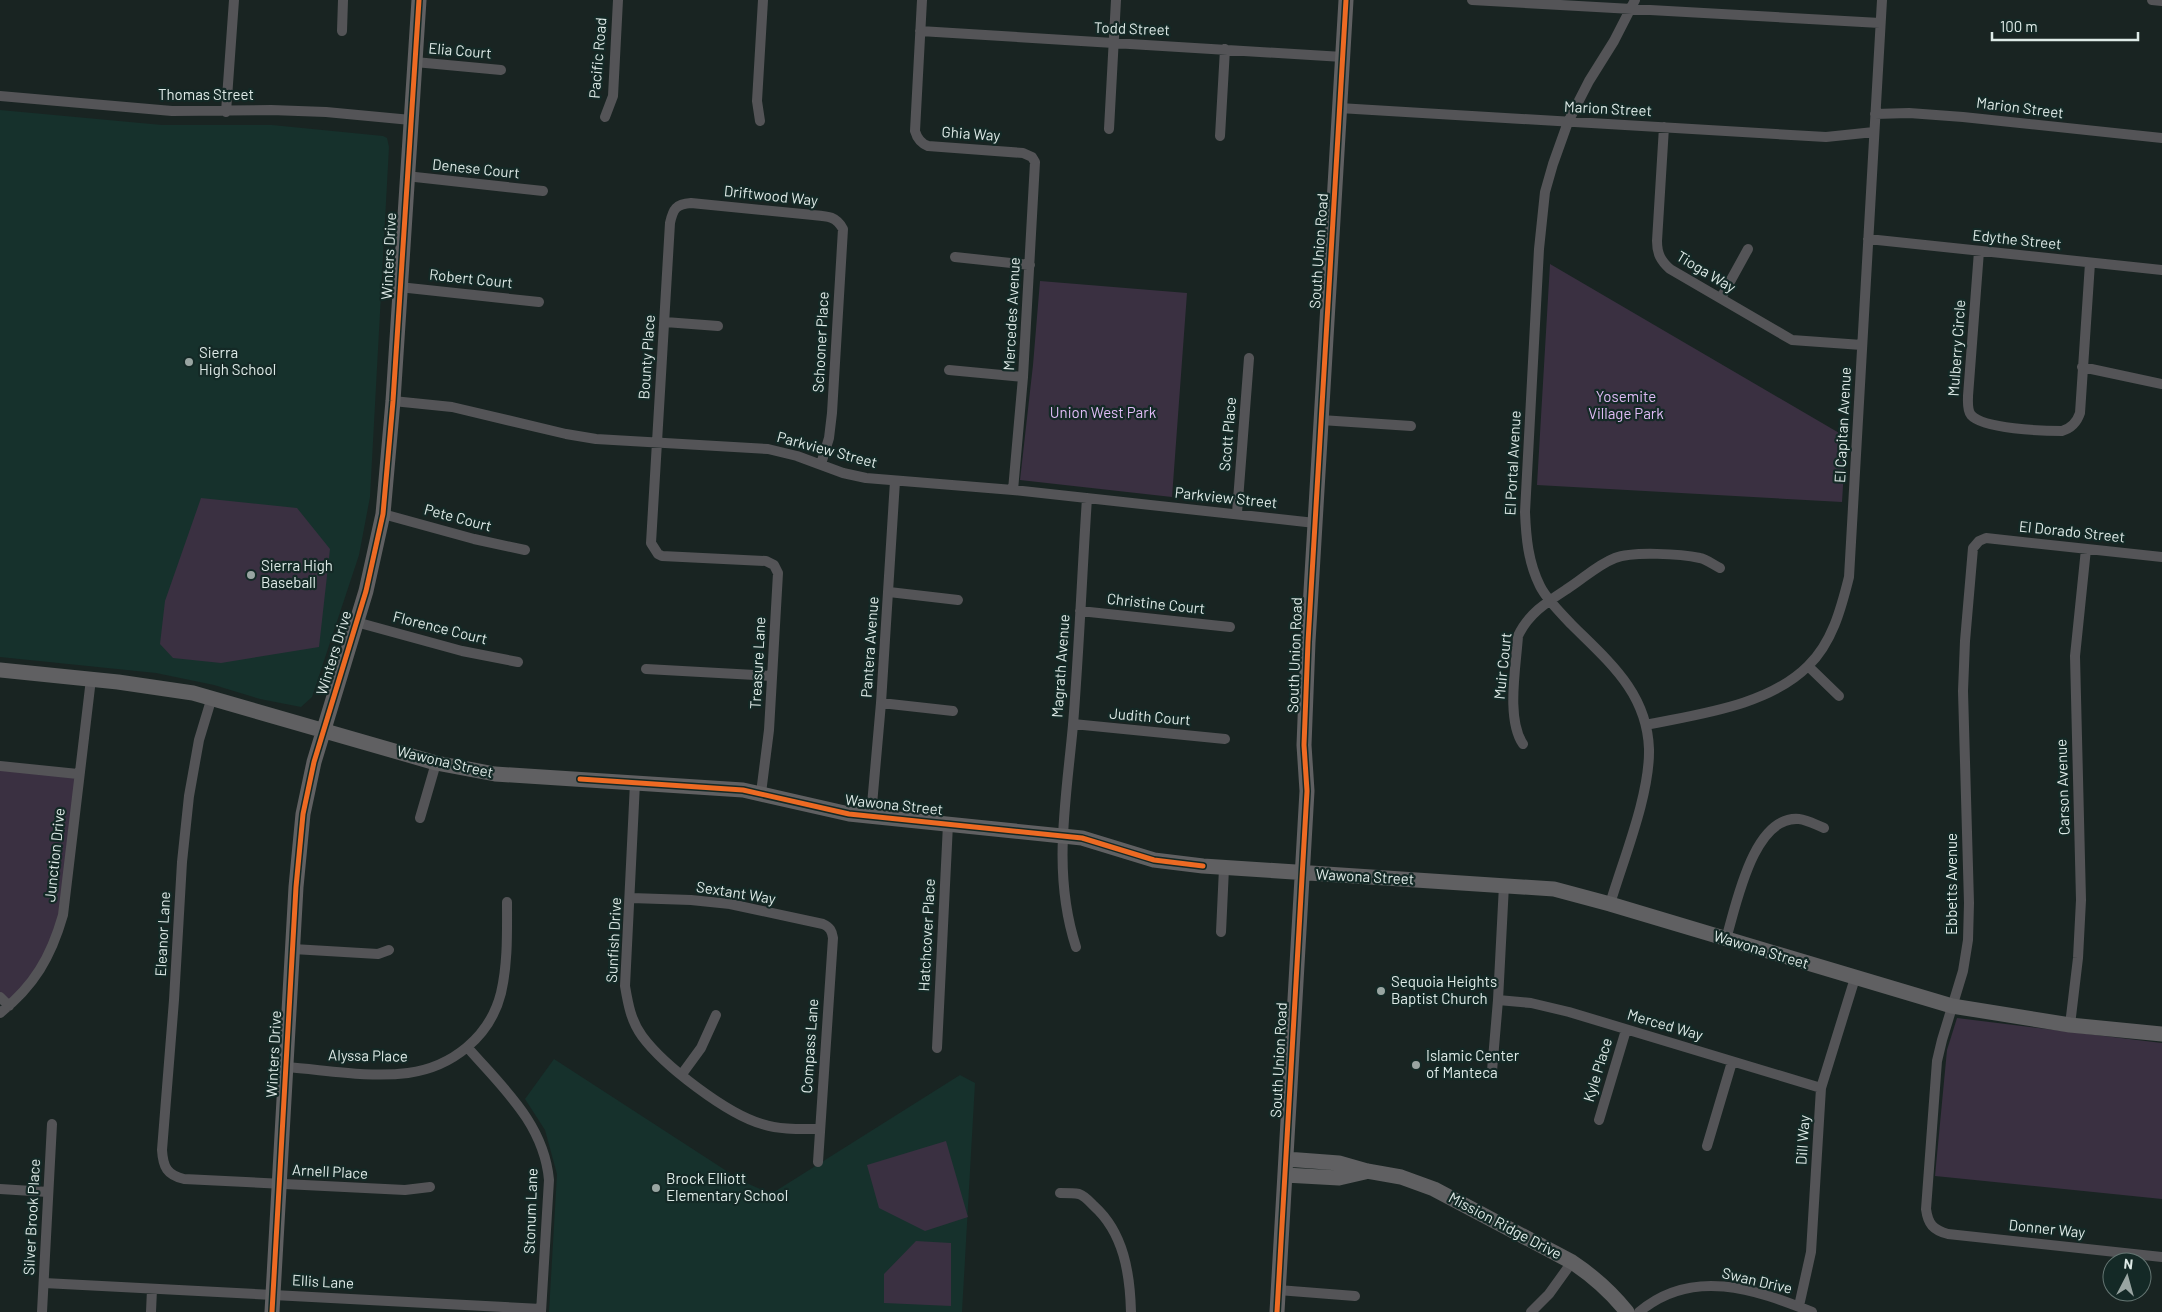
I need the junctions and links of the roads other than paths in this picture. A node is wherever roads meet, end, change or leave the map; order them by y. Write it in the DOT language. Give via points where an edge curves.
graph roads {
  1 [pos="234,0"];
  2 [pos="343,0"];
  3 [pos="419,0"];
  4 [pos="618,0"];
  5 [pos="763,0"];
  6 [pos="922,0"];
  7 [pos="1116,0"];
  8 [pos="1346,0"];
  9 [pos="1472,0"];
  10 [pos="1882,0"];
  11 [pos="2152,0"];
  12 [pos="2162,1"];
  13 [pos="1634,4"];
  14 [pos="1880,23"];
  15 [pos="920,31"];
  16 [pos="342,32"];
  17 [pos="1113,44"];
  18 [pos="1225,49"];
  19 [pos="1343,57"];
  20 [pos="415,62"];
  21 [pos="501,70"];
  22 [pos="0,96"];
  23 [pos="1339,108"];
  24 [pos="226,112"];
  25 [pos="1875,114"];
  26 [pos="605,117"];
  27 [pos="411,120"];
  28 [pos="760,120"];
  29 [pos="1568,122"];
  30 [pos="1664,127"];
  31 [pos="1108,129"];
  32 [pos="1874,132"];
  33 [pos="1220,136"];
  34 [pos="2162,138"];
  35 [pos="1015,152"];
  36 [pos="406,176"];
  37 [pos="542,191"];
  38 [pos="699,204"];
  39 [pos="839,222"];
  40 [pos="1868,239"];
  41 [pos="1748,249"];
  42 [pos="1979,251"];
  43 [pos="955,257"];
  44 [pos="2090,263"];
  45 [pos="1030,265"];
  46 [pos="2162,270"];
  47 [pos="399,287"];
  48 [pos="1721,298"];
  49 [pos="539,302"];
  50 [pos="665,322"];
  51 [pos="718,326"];
  52 [pos="1862,345"];
  53 [pos="1250,358"];
  54 [pos="2082,367"];
  55 [pos="949,370"];
  56 [pos="1024,377"];
  57 [pos="2162,384"];
  58 [pos="393,401"];
  59 [pos="1321,420"];
  60 [pos="1411,426"];
  61 [pos="657,442"];
  62 [pos="822,464"];
  63 [pos="894,481"];
  64 [pos="1013,490"];
  65 [pos="1087,498"];
  66 [pos="1237,513"];
  67 [pos="383,514"];
  68 [pos="1316,523"];
  69 [pos="651,536"];
  70 [pos="1979,540"];
  71 [pos="2086,549"];
  72 [pos="525,550"];
  73 [pos="2162,557"];
  74 [pos="1720,568"];
  75 [pos="889,592"];
  76 [pos="1550,599"];
  77 [pos="958,600"];
  78 [pos="1080,611"];
  79 [pos="356,622"];
  80 [pos="1230,626"];
  81 [pos="518,662"];
  82 [pos="1808,666"];
  83 [pos="646,669"];
  84 [pos="0,670"];
  85 [pos="772,676"];
  86 [pos="90,680"];
  87 [pos="1839,696"];
  88 [pos="212,697"];
  89 [pos="881,703"];
  90 [pos="953,711"];
  91 [pos="1073,724"];
  92 [pos="1646,725"];
  93 [pos="324,730"];
  94 [pos="1226,739"];
  95 [pos="1523,744"];
  96 [pos="436,762"];
  97 [pos="0,766"];
  98 [pos="78,774"];
  99 [pos="635,783"];
  100 [pos="761,793"];
  101 [pos="871,816"];
  102 [pos="420,818"];
  103 [pos="948,824"];
  104 [pos="1824,828"];
  105 [pos="1062,835"];
  106 [pos="1224,868"];
  107 [pos="1301,873"];
  108 [pos="1504,885"];
  109 [pos="631,898"];
  110 [pos="507,902"];
  111 [pos="1610,904"];
  112 [pos="832,932"];
  113 [pos="1221,932"];
  114 [pos="1726,939"];
  115 [pos="1076,947"];
  116 [pos="293,949"];
  117 [pos="389,950"];
  118 [pos="1854,978"];
  119 [pos="0,997"];
  120 [pos="1498,1000"];
  121 [pos="9,1006"];
  122 [pos="1952,1006"];
  123 [pos="0,1013"];
  124 [pos="716,1015"];
  125 [pos="2070,1025"];
  126 [pos="1626,1030"];
  127 [pos="2162,1034"];
  128 [pos="468,1048"];
  129 [pos="937,1048"];
  130 [pos="1732,1062"];
  131 [pos="286,1067"];
  132 [pos="1492,1071"];
  133 [pos="682,1074"];
  134 [pos="1821,1088"];
  135 [pos="1599,1120"];
  136 [pos="52,1124"];
  137 [pos="820,1130"];
  138 [pos="1707,1146"];
  139 [pos="1286,1159"];
  140 [pos="818,1162"];
  141 [pos="1367,1171"];
  142 [pos="170,1174"];
  143 [pos="1285,1175"];
  144 [pos="279,1184"];
  145 [pos="0,1188"];
  146 [pos="430,1188"];
  147 [pos="48,1192"];
  148 [pos="1060,1193"];
  149 [pos="1931,1226"];
  150 [pos="2162,1257"];
  151 [pos="1572,1262"];
  152 [pos="44,1283"];
  153 [pos="152,1289"];
  154 [pos="1278,1290"];
  155 [pos="273,1294"];
  156 [pos="1355,1296"];
  157 [pos="1799,1306"];
  158 [pos="423,1308"];
  159 [pos="541,1310"];
  160 [pos="42,1312"];
  161 [pos="151,1312"];
  162 [pos="272,1312"];
  163 [pos="1131,1312"];
  164 [pos="1277,1312"];
  165 [pos="1531,1312"];
  166 [pos="1627,1312"];
  167 [pos="1639,1312"];
  168 [pos="1812,1312"];
  1 -- 24 [label="street"];
  2 -- 16 [label="street"];
  3 -- 20 [label="street, Winters Drive"];
  4 -- 26 [label="street, Pacific Road" via="613,96"];
  5 -- 28 [label="street" via="757,100"];
  6 -- 15 [label="street, Ghia Way"];
  7 -- 17 [label="street"];
  8 -- 19 [label="street, South Union Road"];
  9 -- 13 [label="street"];
  10 -- 14 [label="street, El Capitan Avenue"];
  11 -- 12 [label="street"];
  13 -- 14 [label="street"];
  13 -- 29 [label="street, El Portal Avenue"];
  14 -- 25 [label="street, El Capitan Avenue"];
  15 -- 17 [label="street, Todd Street"];
  15 -- 35 [label="street, Ghia Way" via="916,137 928,146"];
  17 -- 18 [label="street, Todd Street"];
  17 -- 31 [label="street"];
  18 -- 19 [label="street, Todd Street"];
  18 -- 33 [label="street"];
  19 -- 23 [label="street, South Union Road"];
  20 -- 21 [label="street, Elia Court"];
  20 -- 27 [label="street, Winters Drive"];
  22 -- 24 [label="street, Thomas Street" via="172,111"];
  23 -- 29 [label="street, Marion Street"];
  23 -- 59 [label="street, South Union Road"];
  24 -- 27 [label="street, Thomas Street" via="326,112"];
  25 -- 32 [label="street, El Capitan Avenue"];
  25 -- 34 [label="street, Marion Street" via="1963,116"];
  27 -- 36 [label="street, Winters Drive"];
  29 -- 30 [label="street, Marion Street"];
  29 -- 76 [label="street, El Portal Avenue" via="1544,202 1525,512 1526,543 1533,569 1540,587"];
  30 -- 32 [label="street, Marion Street" via="1826,137"];
  30 -- 48 [label="street, Tioga Way" via="1657,252 1670,269"];
  32 -- 40 [label="street, El Capitan Avenue"];
  35 -- 45 [label="street, Mercedes Avenue" via="1032,157 1035,162"];
  36 -- 37 [label="street, Denese Court"];
  36 -- 47 [label="street, Winters Drive"];
  38 -- 39 [label="street, Driftwood Way" via="829,217"];
  38 -- 50 [label="street, Bounty Place" via="680,204 672,214"];
  39 -- 62 [label="street, Schooner Place" via="842,229 832,413"];
  40 -- 42 [label="street, Edythe Street"];
  40 -- 52 [label="street, El Capitan Avenue"];
  41 -- 48 [label="street"];
  42 -- 44 [label="street, Edythe Street"];
  42 -- 54 [label="street, Mulberry Circle" via="1968,396 1971,415 1989,424 2054,431 2068,429 2080,412"];
  43 -- 45 [label="street"];
  44 -- 46 [label="street, Edythe Street"];
  44 -- 54 [label="street, Mulberry Circle"];
  45 -- 56 [label="street, Mercedes Avenue"];
  47 -- 49 [label="street, Robert Court"];
  47 -- 58 [label="street, Winters Drive"];
  48 -- 52 [label="street, Tioga Way" via="1792,340"];
  50 -- 51 [label="street"];
  50 -- 61 [label="street, Bounty Place"];
  52 -- 82 [label="street, El Capitan Avenue" via="1849,577 1835,624"];
  53 -- 66 [label="street, Scott Place"];
  54 -- 57 [label="street"];
  55 -- 56 [label="street"];
  56 -- 64 [label="street, Mercedes Avenue"];
  58 -- 61 [label="street, Parkview Street" via="452,407 596,439"];
  58 -- 67 [label="street, Winters Drive"];
  59 -- 60 [label="street"];
  59 -- 68 [label="street, South Union Road"];
  61 -- 62 [label="street, Parkview Street" via="768,449"];
  61 -- 69 [label="street, Bounty Place"];
  62 -- 63 [label="street, Parkview Street" via="843,473"];
  63 -- 64 [label="street, Parkview Street"];
  63 -- 75 [label="street, Pantera Avenue"];
  64 -- 65 [label="street, Parkview Street"];
  65 -- 66 [label="street, Parkview Street"];
  65 -- 78 [label="street, Magrath Avenue"];
  66 -- 68 [label="street, Parkview Street"];
  67 -- 72 [label="street, Pete Court"];
  67 -- 79 [label="street, Winters Drive" via="376,554"];
  68 -- 107 [label="street, South Union Road" via="1308,642 1304,745 1307,790"];
  69 -- 85 [label="street, Treasure Lane" via="651,543 662,556 766,561 774,565 778,573"];
  70 -- 71 [label="street, El Dorado Street" via="1986,538"];
  70 -- 122 [label="street, Ebbetts Avenue" via="1974,548 1964,641 1968,940"];
  71 -- 73 [label="street, El Dorado Street"];
  71 -- 125 [label="street, Carson Avenue" via="2075,656 2081,900"];
  74 -- 76 [label="street, Muir Court" via="1701,558 1640,554 1617,558 1599,566"];
  75 -- 77 [label="street"];
  75 -- 89 [label="street, Pantera Avenue"];
  76 -- 92 [label="street, El Portal Avenue" via="1622,675"];
  76 -- 95 [label="street, Muir Court" via="1533,613 1518,636 1513,720"];
  78 -- 80 [label="street, Christine Court"];
  78 -- 91 [label="street, Magrath Avenue"];
  79 -- 81 [label="street, Florence Court" via="462,651"];
  79 -- 93 [label="street, Winters Drive"];
  82 -- 87 [label="street"];
  82 -- 92 [label="street, El Capitan Avenue" via="1767,693 1730,707"];
  83 -- 85 [label="street"];
  84 -- 86 [label="street, Wawona Street"];
  85 -- 100 [label="street, Treasure Lane"];
  86 -- 88 [label="street, Wawona Street"];
  86 -- 98 [label="street, Junction Drive"];
  88 -- 93 [label="street, Wawona Street"];
  88 -- 142 [label="street, Eleanor Lane" via="195,759 182,862 162,1150 163,1161"];
  89 -- 90 [label="street"];
  89 -- 101 [label="street, Pantera Avenue"];
  91 -- 94 [label="street, Judith Court"];
  91 -- 105 [label="street, Magrath Avenue"];
  92 -- 111 [label="street, El Portal Avenue" via="1649,750 1646,780"];
  93 -- 96 [label="street, Wawona Street"];
  93 -- 116 [label="street, Winters Drive" via="302,814"];
  96 -- 99 [label="street, Wawona Street" via="495,774"];
  96 -- 102 [label="street"];
  97 -- 98 [label="street"];
  98 -- 121 [label="street, Junction Drive" via="68,882 55,942 40,971"];
  99 -- 100 [label="street, Wawona Street"];
  99 -- 109 [label="street, Sunfish Drive"];
  100 -- 101 [label="street, Wawona Street" via="834,811"];
  101 -- 103 [label="street, Wawona Street"];
  103 -- 105 [label="street, Wawona Street"];
  103 -- 129 [label="street, Hatchcover Place"];
  104 -- 114 [label="street" via="1797,819 1782,822 1760,842 1750,861"];
  105 -- 106 [label="street, Wawona Street" via="1154,860"];
  105 -- 115 [label="street, Magrath Avenue" via="1064,901"];
  106 -- 107 [label="street, Wawona Street"];
  106 -- 113 [label="street"];
  107 -- 108 [label="street, Wawona Street"];
  107 -- 139 [label="street, South Union Road"];
  108 -- 111 [label="street, Wawona Street" via="1554,889"];
  108 -- 120 [label="street"];
  109 -- 112 [label="street, Sextant Way" via="730,904 823,924"];
  109 -- 133 [label="street, Sunfish Drive" via="625,962 628,1006 642,1035 658,1055"];
  110 -- 128 [label="street, Alyssa Place" via="507,949 501,994 494,1014"];
  111 -- 114 [label="street, Wawona Street"];
  112 -- 137 [label="street, Compass Lane"];
  114 -- 118 [label="street, Wawona Street"];
  116 -- 117 [label="street" via="378,954"];
  116 -- 131 [label="street, Winters Drive"];
  118 -- 122 [label="street, Wawona Street"];
  118 -- 134 [label="street, Dill Way"];
  119 -- 121 [label="street"];
  120 -- 126 [label="street, Merced Way" via="1531,1003"];
  120 -- 132 [label="street"];
  121 -- 123 [label="street, Junction Drive"];
  122 -- 125 [label="street, Wawona Street"];
  122 -- 149 [label="street, Ebbetts Avenue" via="1937,1061 1926,1209"];
  124 -- 133 [label="street" via="701,1048"];
  125 -- 127 [label="street, Wawona Street"];
  126 -- 130 [label="street, Merced Way"];
  126 -- 135 [label="street, Kyle Place"];
  128 -- 131 [label="street, Alyssa Place" via="432,1067 408,1073 374,1074"];
  128 -- 159 [label="street, Stonum Lane" via="526,1118 541,1142 547,1160 549,1180"];
  130 -- 134 [label="street, Merced Way"];
  130 -- 138 [label="street"];
  131 -- 144 [label="street, Winters Drive"];
  133 -- 137 [label="street, Sunfish Drive" via="715,1101 747,1119 779,1128"];
  134 -- 157 [label="street, Dill Way" via="1811,1252"];
  136 -- 147 [label="street, Silver Brook Place"];
  137 -- 140 [label="street, Compass Lane"];
  139 -- 141 [label="street, Mission Ridge Drive" via="1339,1163"];
  139 -- 143 [label="street, South Union Road"];
  141 -- 143 [label="street, Mission Ridge Drive" via="1339,1178"];
  141 -- 151 [label="street, Mission Ridge Drive" via="1401,1177 1434,1189"];
  142 -- 144 [label="street, Arnell Place" via="184,1179"];
  143 -- 154 [label="street, South Union Road"];
  144 -- 146 [label="street, Arnell Place" via="406,1190"];
  144 -- 155 [label="street, Winters Drive"];
  145 -- 147 [label="street"];
  147 -- 152 [label="street, Silver Brook Place"];
  148 -- 163 [label="street" via="1079,1194 1109,1222 1128,1274"];
  149 -- 150 [label="street, Donner Way" via="1948,1234"];
  151 -- 165 [label="street" via="1549,1294"];
  151 -- 166 [label="street, Mission Ridge Drive" via="1615,1297"];
  152 -- 153 [label="street, Ellis Lane"];
  152 -- 160 [label="street, Silver Brook Place"];
  153 -- 155 [label="street, Ellis Lane"];
  153 -- 161 [label="street"];
  154 -- 156 [label="street"];
  154 -- 164 [label="street, South Union Road"];
  155 -- 158 [label="street, Ellis Lane"];
  155 -- 162 [label="street, Winters Drive"];
  157 -- 167 [label="street, Swan Drive" via="1733,1287 1706,1285 1671,1292"];
  157 -- 168 [label="street, Swan Drive"];
  158 -- 159 [label="street, Ellis Lane"];
}
